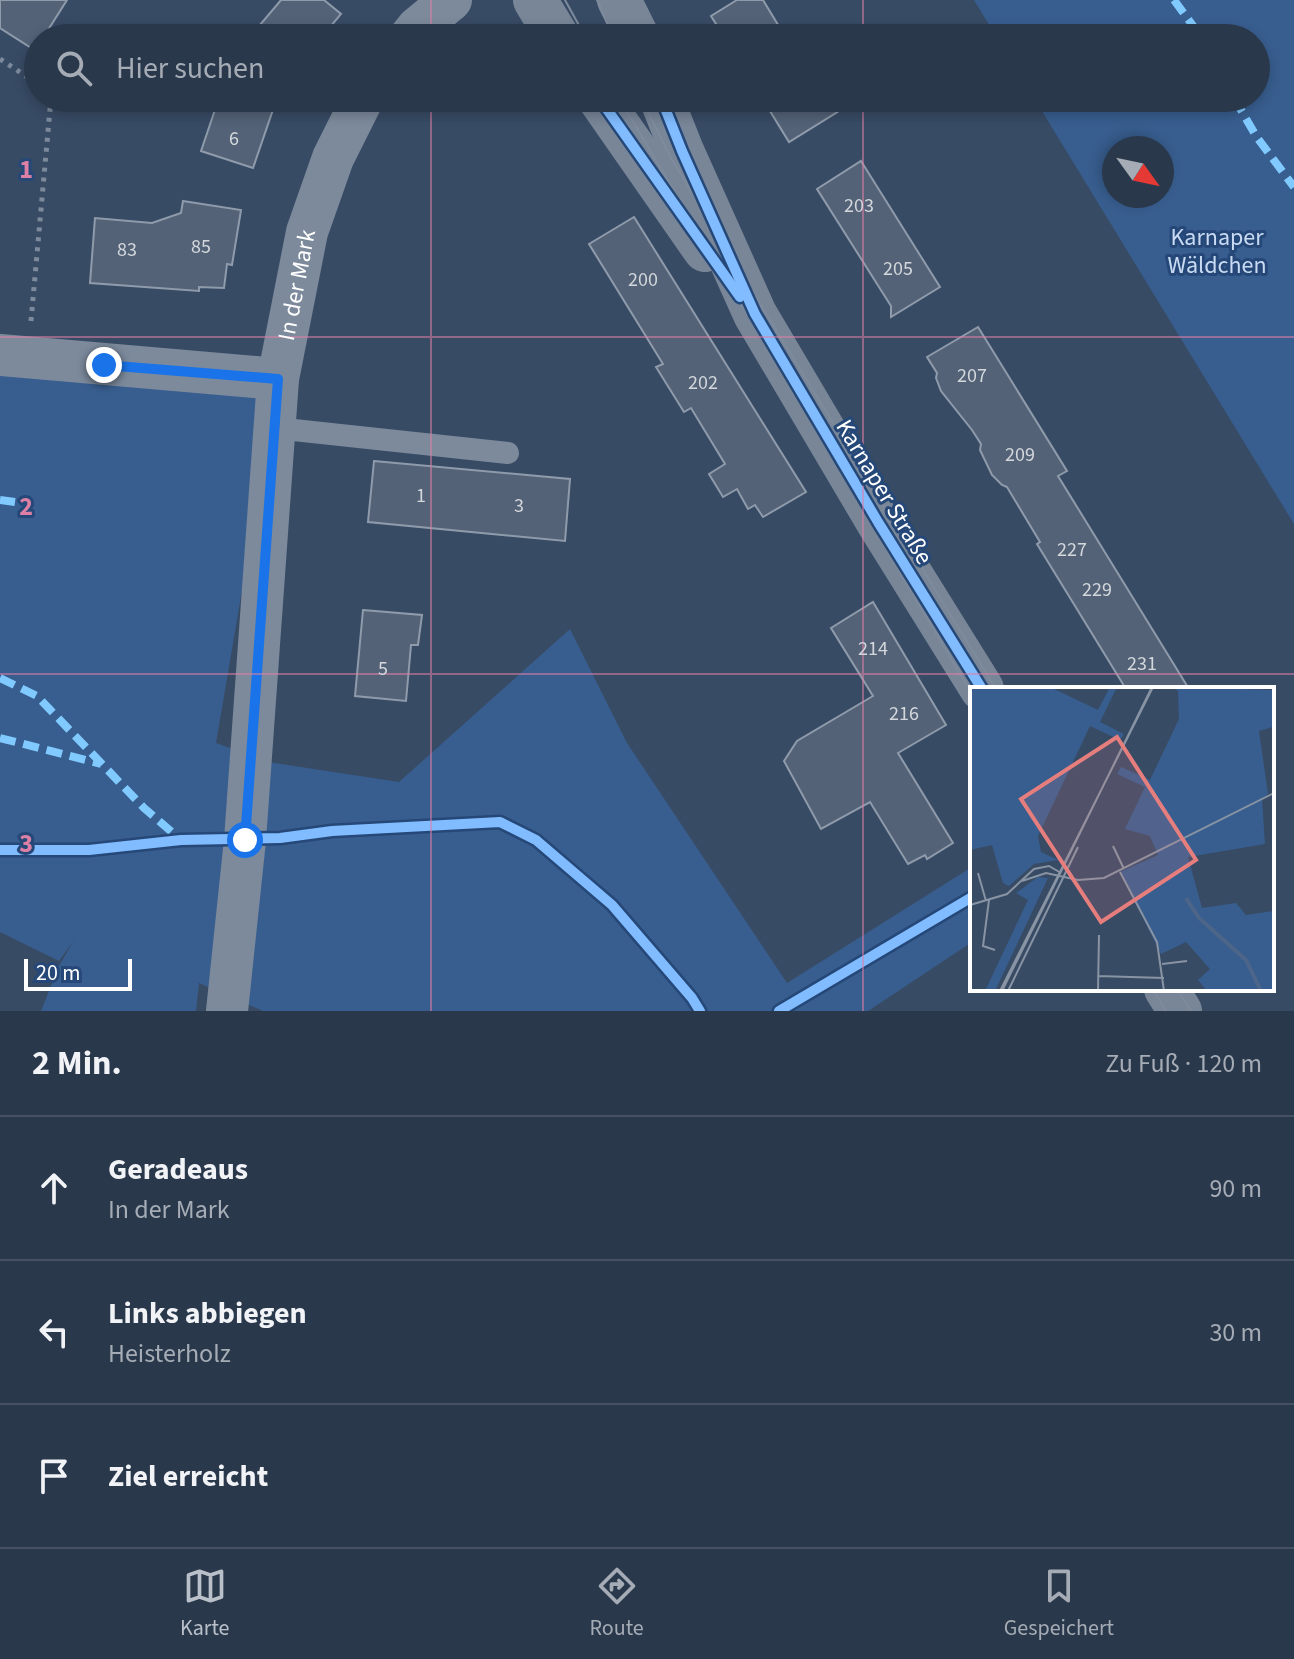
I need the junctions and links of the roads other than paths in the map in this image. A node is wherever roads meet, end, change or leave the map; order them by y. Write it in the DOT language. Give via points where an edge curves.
graph roads {
  1 [pos="451,0"];
  2 [pos="535,0"];
  3 [pos="619,0"];
  4 [pos="422,24"];
  5 [pos="550,24"];
  6 [pos="631,24"];
  7 [pos="356,112"];
  8 [pos="609,112"];
  9 [pos="667,112"];
  10 [pos="755,314"];
  11 [pos="13,357"];
  12 [pos="278,379"];
  13 [pos="275,428"];
  14 [pos="508,453"];
  15 [pos="981,687"];
  16 [pos="1167,991"];
  17 [pos="227,1011"];
  18 [pos="1180,1011"];
  1 -- 4 [label="street"];
  2 -- 5 [label="main road"];
  3 -- 6 [label="main road"];
  7 -- 12 [label="street, In der Mark" via="307,232"];
  8 -- 10 [label="main road, Karnaper Straße" via="729,285"];
  9 -- 10 [label="main road, Karnaper Straße"];
  10 -- 15 [label="main road, Karnaper Straße"];
  11 -- 12 [label="street"];
  12 -- 13 [label="street, In der Mark"];
  13 -- 14 [label="lane"];
  13 -- 17 [label="street, In der Mark"];
  16 -- 18 [label="main road"];
}
